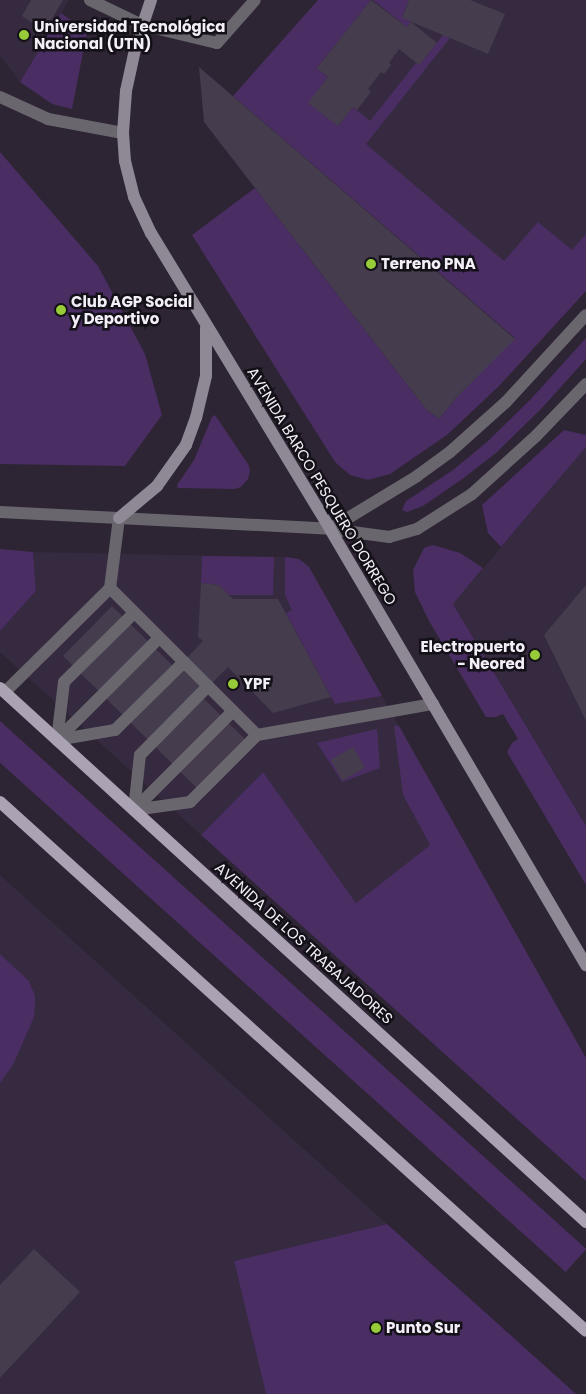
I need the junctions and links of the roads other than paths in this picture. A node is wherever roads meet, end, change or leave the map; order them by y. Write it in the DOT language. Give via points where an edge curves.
graph roads {
  1 [pos="90,0"];
  2 [pos="151,0"];
  3 [pos="255,0"];
  4 [pos="142,25"];
  5 [pos="0,97"];
  6 [pos="123,133"];
  7 [pos="586,316"];
  8 [pos="206,328"];
  9 [pos="586,384"];
  10 [pos="0,512"];
  11 [pos="119,518"];
  12 [pos="330,529"];
  13 [pos="110,588"];
  14 [pos="134,613"];
  15 [pos="159,638"];
  16 [pos="184,662"];
  17 [pos="208,686"];
  18 [pos="3,690"];
  19 [pos="433,704"];
  20 [pos="233,711"];
  21 [pos="257,735"];
  22 [pos="57,740"];
  23 [pos="0,802"];
  24 [pos="134,810"];
  25 [pos="586,965"];
  26 [pos="586,1222"];
  27 [pos="586,1332"];
  1 -- 4 [label="street"];
  2 -- 4 [label="main road, AVENIDA BARCO PESQUERO DORREGO"];
  3 -- 4 [label="street" via="217,43"];
  4 -- 6 [label="main road, AVENIDA BARCO PESQUERO DORREGO" via="126,91"];
  5 -- 6 [label="street" via="48,119"];
  6 -- 8 [label="main road, AVENIDA BARCO PESQUERO DORREGO" via="125,161 134,197"];
  7 -- 12 [label="street" via="523,384 450,452"];
  8 -- 11 [label="main road" via="206,376 186,445 157,486"];
  8 -- 12 [label="main road, AVENIDA BARCO PESQUERO DORREGO"];
  9 -- 12 [label="street" via="536,436 472,494 417,529 389,538"];
  10 -- 11 [label="street"];
  11 -- 12 [label="street"];
  11 -- 13 [label="street"];
  12 -- 19 [label="main road, AVENIDA BARCO PESQUERO DORREGO"];
  13 -- 14 [label="street"];
  13 -- 18 [label="street"];
  14 -- 15 [label="street"];
  14 -- 22 [label="street" via="64,682"];
  15 -- 16 [label="street"];
  15 -- 22 [label="street"];
  16 -- 17 [label="street"];
  16 -- 22 [label="street" via="115,730"];
  17 -- 20 [label="street"];
  17 -- 24 [label="street" via="140,754"];
  18 -- 22 [label="main road, AVENIDA DE LOS TRABAJADORES"];
  19 -- 21 [label="street"];
  19 -- 25 [label="main road, AVENIDA BARCO PESQUERO DORREGO"];
  20 -- 21 [label="street"];
  20 -- 24 [label="street"];
  21 -- 24 [label="street" via="190,802"];
  22 -- 24 [label="main road, AVENIDA DE LOS TRABAJADORES"];
  23 -- 27 [label="main road"];
  24 -- 26 [label="main road, AVENIDA DE LOS TRABAJADORES"];
}
